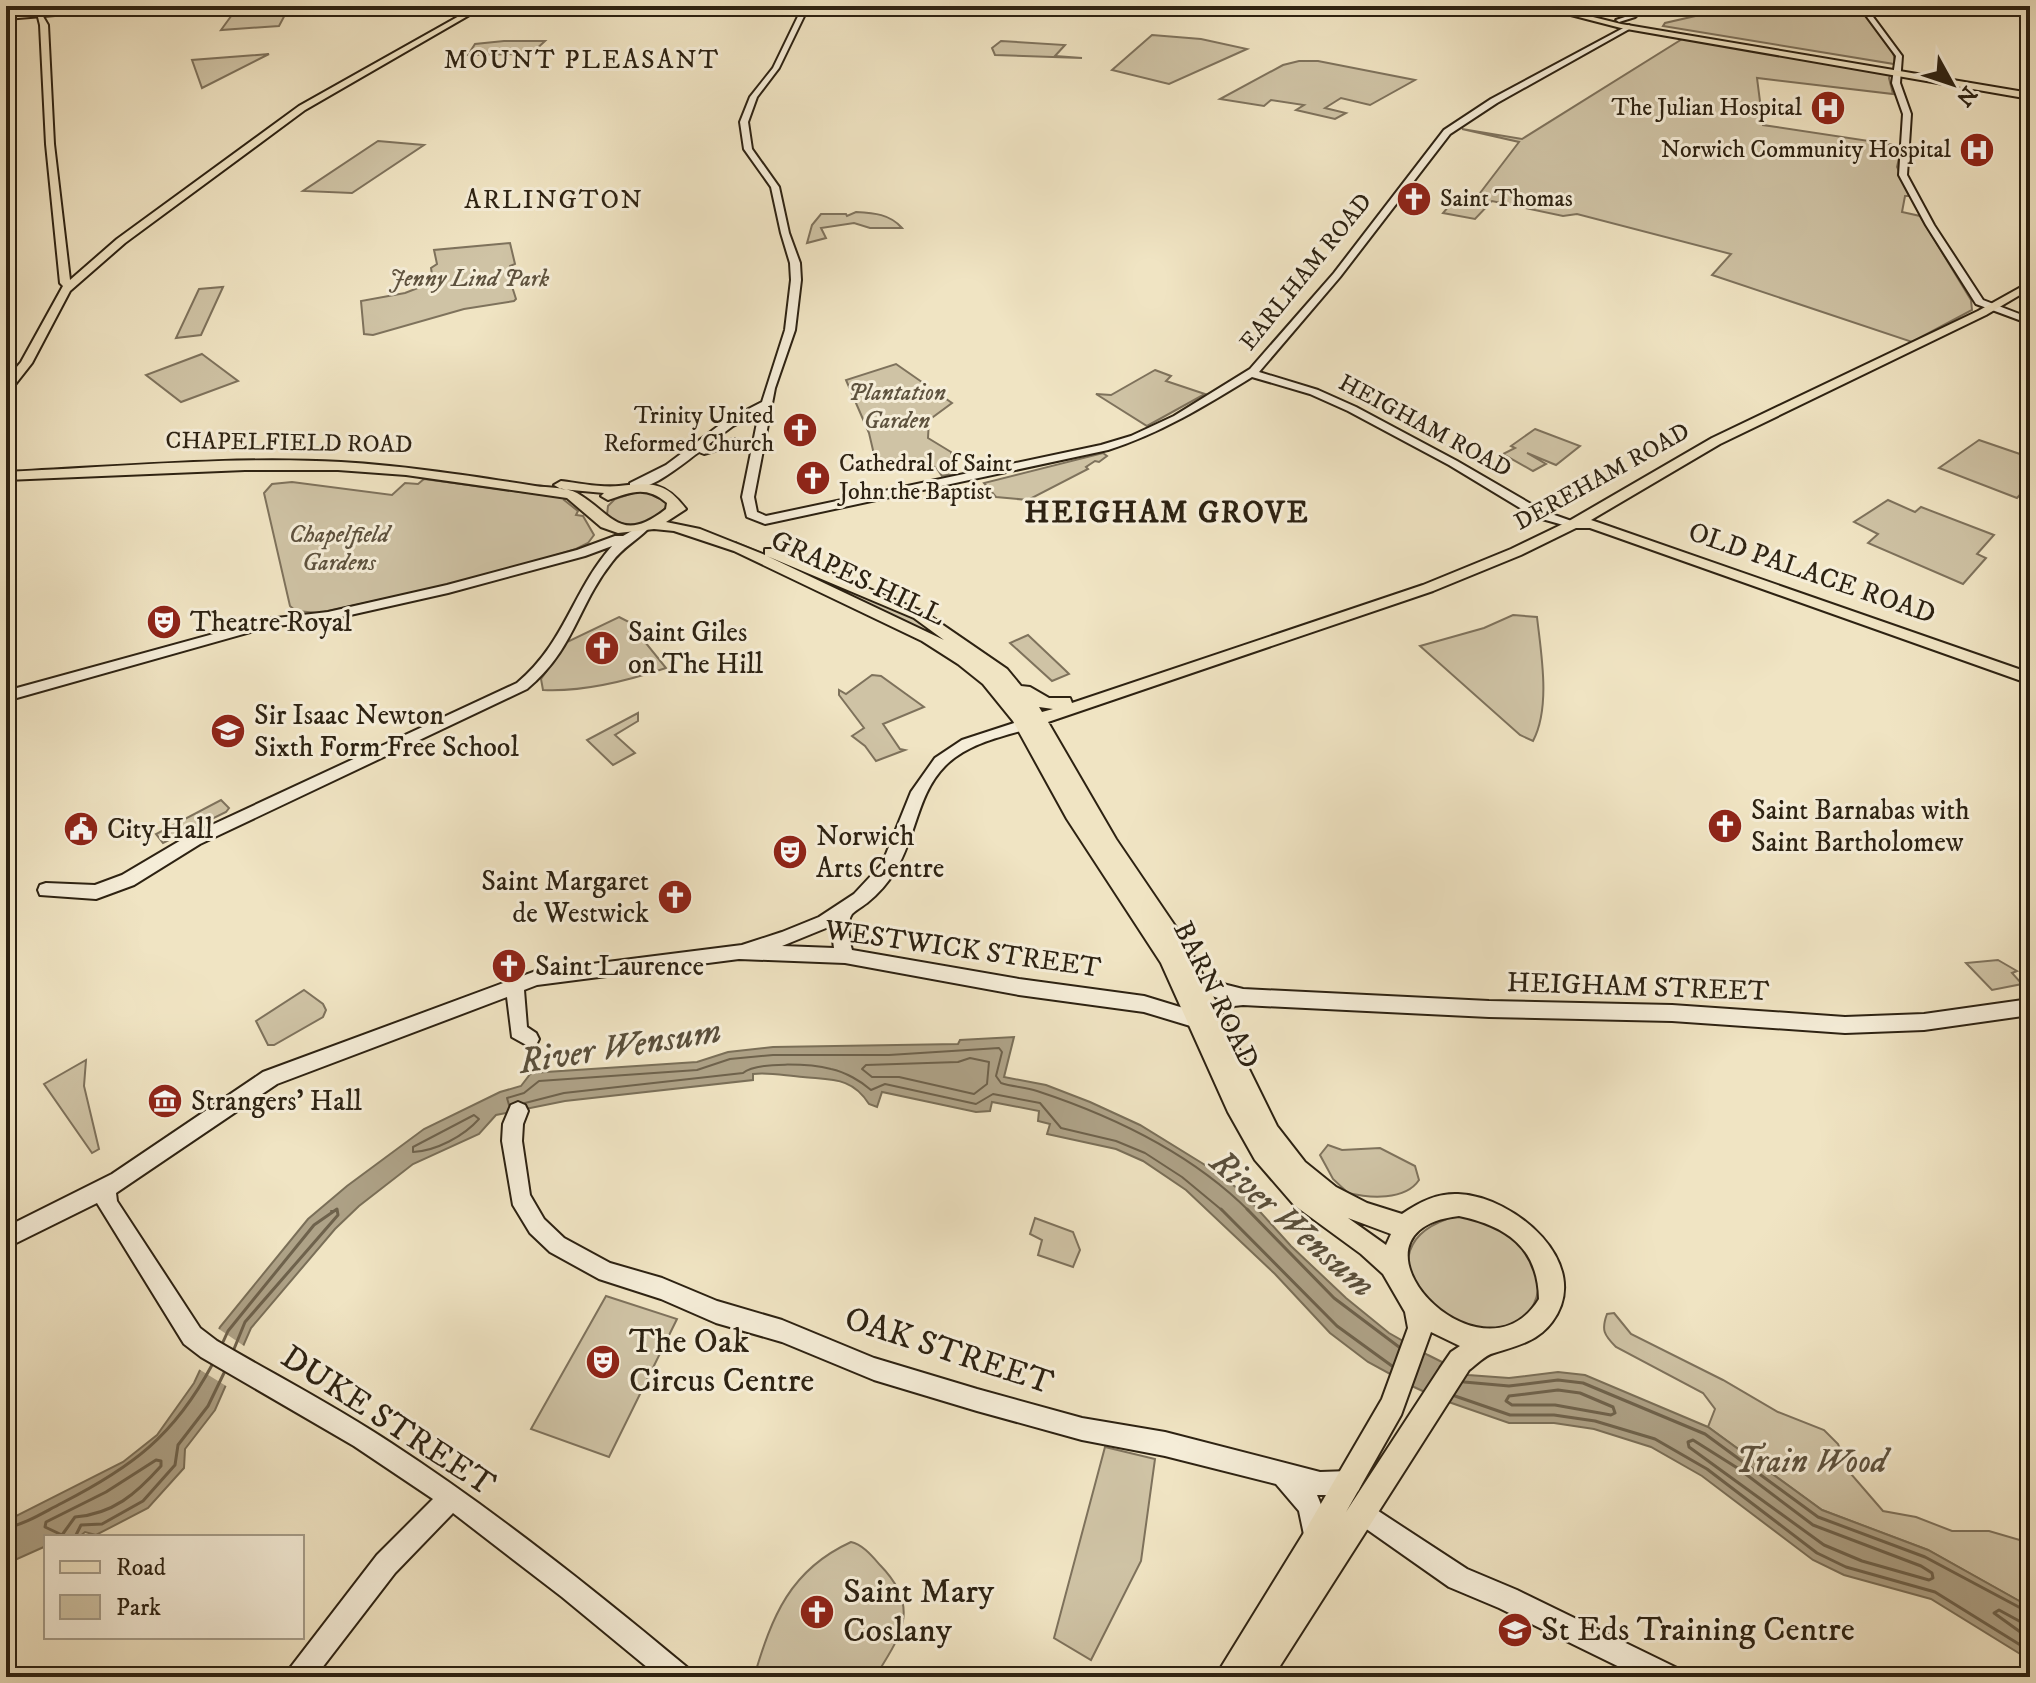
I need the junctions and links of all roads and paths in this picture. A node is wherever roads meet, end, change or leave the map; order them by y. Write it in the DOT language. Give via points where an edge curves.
graph roads {
  1 [pos="161,6"];
  2 [pos="482,6"];
  3 [pos="806,6"];
  4 [pos="1540,6"];
  5 [pos="1644,6"];
  6 [pos="1862,6"];
  7 [pos="43,13"];
  8 [pos="6,18"];
  9 [pos="1634,23"];
  10 [pos="1617,24"];
  11 [pos="1897,70"];
  12 [pos="2030,96"];
  13 [pos="2030,285"];
  14 [pos="68,286"];
  15 [pos="1992,307"];
  16 [pos="2030,321"];
  17 [pos="1251,373"];
  18 [pos="6,388"];
  19 [pos="768,402"];
  20 [pos="738,421"];
  21 [pos="722,430"];
  22 [pos="761,431"];
  23 [pos="735,442"];
  24 [pos="757,456"];
  25 [pos="6,473"];
  26 [pos="634,486"];
  27 [pos="618,490"];
  28 [pos="670,497"];
  29 [pos="599,518"];
  30 [pos="1574,524"];
  31 [pos="648,527"];
  32 [pos="627,536"];
  33 [pos="604,542"];
  34 [pos="602,567"];
  35 [pos="992,666"];
  36 [pos="2030,679"];
  37 [pos="1135,685"];
  38 [pos="6,696"];
  39 [pos="1064,702"];
  40 [pos="1029,719"];
  41 [pos="46,890"];
  42 [pos="847,908"];
  43 [pos="739,952"];
  44 [pos="845,956"];
  45 [pos="515,986"];
  46 [pos="1191,986"];
  47 [pos="1243,997"];
  48 [pos="1144,1004"];
  49 [pos="2030,1007"];
  50 [pos="1204,1016"];
  51 [pos="530,1039"];
  52 [pos="518,1111"];
  53 [pos="97,1193"];
  54 [pos="1407,1227"];
  55 [pos="6,1238"];
  56 [pos="1395,1269"];
  57 [pos="1416,1305"];
  58 [pos="1488,1341"];
  59 [pos="1277,1472"];
  60 [pos="1350,1483"];
  61 [pos="452,1497"];
  62 [pos="1363,1513"];
  63 [pos="1315,1541"];
  64 [pos="299,1677"];
  65 [pos="679,1677"];
  66 [pos="1230,1677"];
  67 [pos="1256,1677"];
  68 [pos="1668,1677"];
  1 -- 7 [label="highway"];
  2 -- 14 [label="main road" via="298,112 227,160"];
  3 -- 19 [label="street" via="744,122 750,153 775,187 795,263 795,307"];
  4 -- 10 [label="highway"];
  5 -- 9 [label="street"];
  6 -- 11 [label="street" via="1897,51"];
  7 -- 8 [label="highway"];
  7 -- 14 [label="main road" via="50,144"];
  9 -- 10 [label="highway"];
  9 -- 11 [label="highway"];
  10 -- 17 [label="street, EARLHAM ROAD" via="1447,132 1322,293"];
  11 -- 12 [label="highway"];
  11 -- 15 [label="street" via="1897,90 1907,109 1903,175 1979,302"];
  13 -- 15 [label="main road, DEREHAM ROAD"];
  14 -- 18 [label="main road" via="60,287 61,299"];
  15 -- 16 [label="street"];
  15 -- 30 [label="main road, DEREHAM ROAD" via="1716,441"];
  17 -- 24 [label="street, EARLHAM ROAD" via="1178,418 1104,448 771,519 755,517 748,508"];
  17 -- 30 [label="street, HEIGHAM ROAD" via="1352,409 1539,514"];
  19 -- 20 [label="street"];
  19 -- 22 [label="street"];
  20 -- 21 [label="street"];
  20 -- 22 [label="street" via="753,422"];
  21 -- 23 [label="street" via="722,437"];
  21 -- 26 [label="street" via="663,474"];
  22 -- 23 [label="street"];
  22 -- 24 [label="street"];
  23 -- 24 [label="street" via="752,447"];
  23 -- 28 [label="street" via="706,449 676,474"];
  25 -- 27 [label="main road, CHAPELFIELD ROAD" via="166,461 349,461"];
  25 -- 29 [label="main road, CHAPELFIELD ROAD" via="338,466 406,471 576,497"];
  26 -- 27 [label="main road"];
  26 -- 28 [label="main road"];
  27 -- 29 [label="main road" via="602,501"];
  28 -- 31 [label="main road" via="672,511"];
  28 -- 35 [label="main road, GRAPES HILL" via="689,519 917,614"];
  29 -- 31 [label="main road, CHAPELFIELD ROAD" via="618,529"];
  29 -- 33 [label="street"];
  30 -- 36 [label="main road, OLD PALACE ROAD" via="1615,532"];
  30 -- 37 [label="main road, DEREHAM ROAD" via="1428,588"];
  31 -- 32 [label="street"];
  31 -- 40 [label="main road, GRAPES HILL" via="684,528 706,536 928,638 961,658"];
  32 -- 33 [label="street"];
  32 -- 34 [label="street"];
  33 -- 34 [label="street"];
  33 -- 38 [label="street" via="448,589 309,620 268,623"];
  34 -- 41 [label="street" via="557,647 522,686 194,840 128,880 96,892"];
  35 -- 39 [label="main road, GRAPES HILL" via="1032,698 1047,704"];
  35 -- 40 [label="main road, GRAPES HILL"];
  37 -- 39 [label="main road, DEREHAM ROAD"];
  37 -- 40 [label="main road, DEREHAM ROAD" via="1126,693"];
  39 -- 40 [label="main road, DEREHAM ROAD"];
  40 -- 42 [label="street" via="961,744 931,770 886,872"];
  40 -- 46 [label="main road, BARN ROAD" via="1072,811"];
  42 -- 43 [label="street" via="797,934"];
  42 -- 44 [label="street" via="840,936"];
  43 -- 44 [label="street, WESTWICK STREET"];
  43 -- 45 [label="street, WESTWICK STREET" via="549,976"];
  44 -- 48 [label="street, WESTWICK STREET"];
  45 -- 51 [label="street" via="518,1031"];
  45 -- 53 [label="street, WESTWICK STREET" via="268,1072 161,1155"];
  46 -- 47 [label="street, HEIGHAM STREET"];
  46 -- 48 [label="street, WESTWICK STREET" via="1163,1002"];
  46 -- 50 [label="main road, BARN ROAD"];
  47 -- 49 [label="street, HEIGHAM STREET" via="1845,1025 1924,1022"];
  47 -- 50 [label="street"];
  48 -- 50 [label="street, WESTWICK STREET"];
  50 -- 54 [label="main road, BARN ROAD" via="1269,1133 1300,1173 1338,1203"];
  50 -- 56 [label="main road, BARN ROAD" via="1256,1140 1279,1174"];
  52 -- 59 [label="street, OAK STREET" via="512,1141 520,1198 557,1245 606,1272 782,1331 874,1369 977,1400"];
  53 -- 55 [label="street, WESTWICK STREET"];
  53 -- 61 [label="street, DUKE STREET" via="182,1323 209,1349 378,1447"];
  54 -- 56 [label="main road"];
  54 -- 58 [label="main road" via="1438,1208 1477,1206 1504,1217 1539,1250 1550,1270 1549,1305 1525,1331"];
  56 -- 57 [label="main road, BARN ROAD"];
  57 -- 58 [label="main road, BARN ROAD" via="1449,1328"];
  57 -- 60 [label="main road" via="1420,1328 1400,1386"];
  58 -- 62 [label="main road" via="1460,1361"];
  59 -- 60 [label="street, OAK STREET" via="1320,1484"];
  59 -- 63 [label="street, OAK STREET" via="1309,1502"];
  60 -- 63 [label="main road"];
  61 -- 64 [label="street" via="386,1564"];
  61 -- 65 [label="street, DUKE STREET"];
  62 -- 67 [label="main road"];
  62 -- 68 [label="street" via="1458,1578"];
  63 -- 66 [label="main road"];
}
